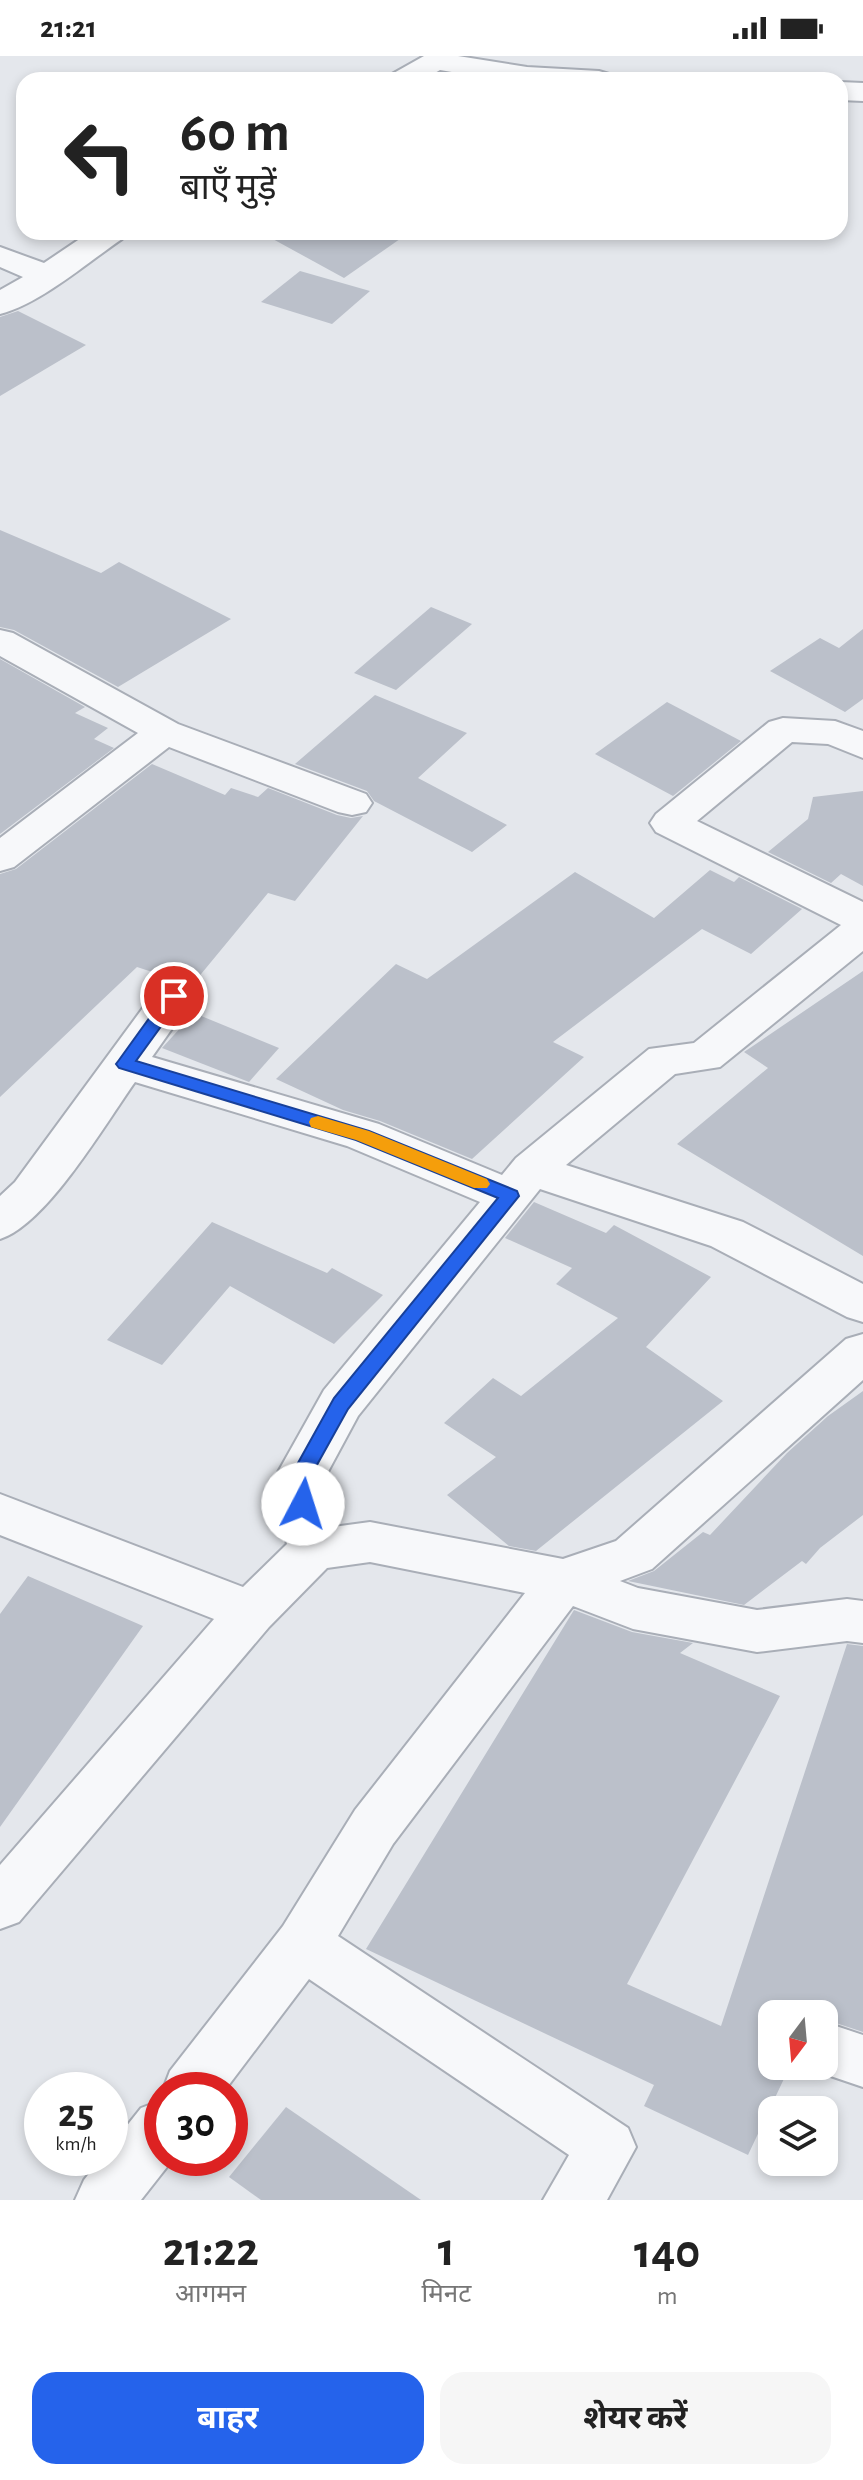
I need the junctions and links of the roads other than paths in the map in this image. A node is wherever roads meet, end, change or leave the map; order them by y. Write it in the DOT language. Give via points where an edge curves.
graph roads {
  1 [pos="437,58"];
  2 [pos="415,72"];
  3 [pos="507,72"];
  4 [pos="99,240"];
  5 [pos="0,256"];
  6 [pos="47,276"];
  7 [pos="0,304"];
  8 [pos="0,641"];
  9 [pos="164,732"];
  10 [pos="863,746"];
  11 [pos="352,803"];
  12 [pos="0,858"];
  13 [pos="863,919"];
  14 [pos="863,929"];
  15 [pos="174,996"];
  16 [pos="125,1064"];
  17 [pos="521,1182"];
  18 [pos="0,1222"];
  19 [pos="863,1305"];
  20 [pos="863,1352"];
  21 [pos="0,1514"];
  22 [pos="313,1550"];
  23 [pos="564,1580"];
  24 [pos="251,1612"];
  25 [pos="863,1622"];
  26 [pos="0,1905"];
  27 [pos="303,1944"];
  28 [pos="838,2053"];
  29 [pos="863,2061"];
  30 [pos="204,2072"];
  31 [pos="144,2150"];
  32 [pos="105,2200"];
  33 [pos="573,2200"];
  1 -- 2 [label="street"];
  1 -- 3 [label="street"];
  4 -- 6 [label="street"];
  5 -- 6 [label="street"];
  6 -- 7 [label="street"];
  8 -- 9 [label="street"];
  9 -- 11 [label="street"];
  9 -- 12 [label="street"];
  10 -- 13 [label="street" via="835,733 783,730 670,823"];
  14 -- 17 [label="street" via="705,1057 664,1060"];
  15 -- 16 [label="street"];
  16 -- 17 [label="street"];
  16 -- 18 [label="street" via="31,1193"];
  17 -- 19 [label="street" via="601,1195 727,1234"];
  17 -- 22 [label="street" via="333,1416 298,1481"];
  20 -- 23 [label="street" via="634,1555"];
  21 -- 24 [label="street"];
  22 -- 23 [label="street" via="370,1542"];
  22 -- 24 [label="street"];
  23 -- 25 [label="street" via="633,1608 757,1631"];
  23 -- 27 [label="street" via="374,1827"];
  24 -- 26 [label="street"];
  27 -- 30 [label="street"];
  27 -- 33 [label="street" via="607,2147"];
  28 -- 29 [label="street"];
  31 -- 32 [label="street"];
}
